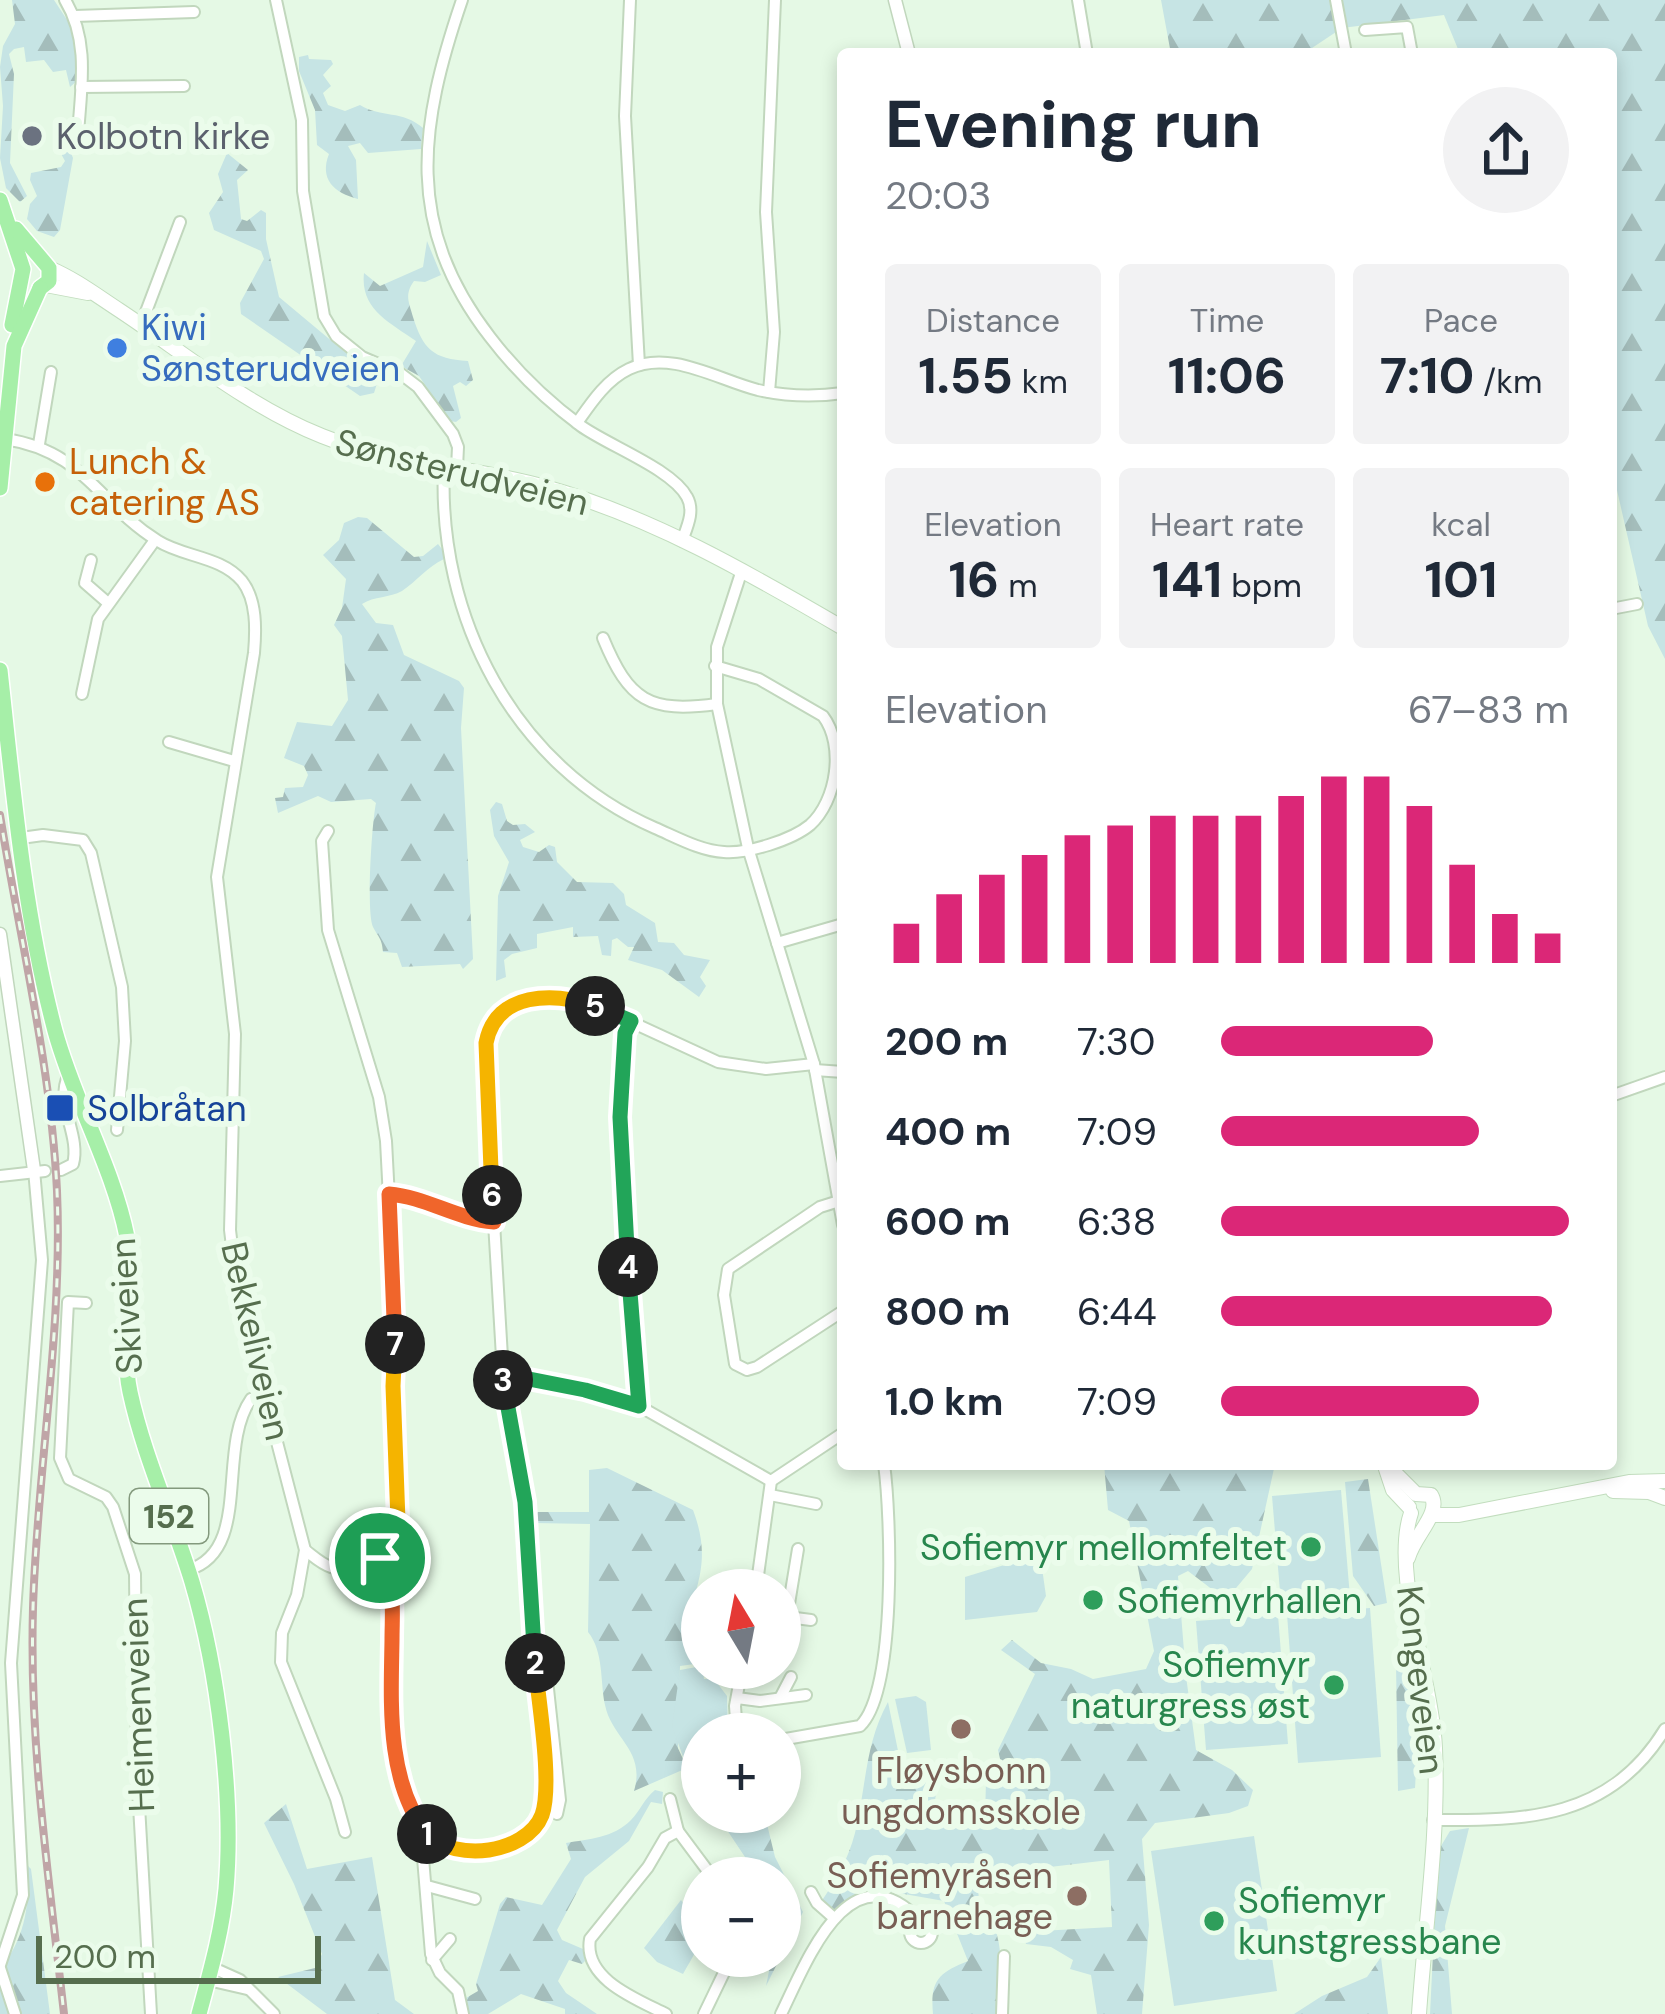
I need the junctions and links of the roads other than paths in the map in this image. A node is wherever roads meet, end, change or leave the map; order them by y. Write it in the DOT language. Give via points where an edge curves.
graph roads {
  1 [pos="65,0"];
  2 [pos="146,0"];
  3 [pos="276,0"];
  4 [pos="461,0"];
  5 [pos="630,0"];
  6 [pos="775,0"];
  7 [pos="895,0"];
  8 [pos="1078,0"];
  9 [pos="1336,0"];
  10 [pos="194,12"];
  11 [pos="151,14"];
  12 [pos="75,16"];
  13 [pos="1365,30"];
  14 [pos="907,48"];
  15 [pos="1086,48"];
  16 [pos="1345,48"];
  17 [pos="1411,48"];
  18 [pos="184,86"];
  19 [pos="81,87"];
  20 [pos="78,134"];
  21 [pos="0,200"];
  22 [pos="7,218"];
  23 [pos="180,222"];
  24 [pos="23,274"];
  25 [pos="44,275"];
  26 [pos="141,325"];
  27 [pos="14,346"];
  28 [pos="640,365"];
  29 [pos="51,372"];
  30 [pos="769,392"];
  31 [pos="837,393"];
  32 [pos="577,423"];
  33 [pos="5,439"];
  34 [pos="40,444"];
  35 [pos="450,467"];
  36 [pos="0,488"];
  37 [pos="155,539"];
  38 [pos="682,541"];
  39 [pos="91,560"];
  40 [pos="742,570"];
  41 [pos="108,603"];
  42 [pos="1637,604"];
  43 [pos="1617,608"];
  44 [pos="837,625"];
  45 [pos="602,638"];
  46 [pos="715,666"];
  47 [pos="0,670"];
  48 [pos="82,694"];
  49 [pos="717,704"];
  50 [pos="169,742"];
  51 [pos="234,761"];
  52 [pos="328,831"];
  53 [pos="21,838"];
  54 [pos="748,848"];
  55 [pos="837,926"];
  56 [pos="0,934"];
  57 [pos="777,943"];
  58 [pos="6,1010"];
  59 [pos="631,1021"];
  60 [pos="815,1067"];
  61 [pos="837,1071"];
  62 [pos="69,1074"];
  63 [pos="1665,1077"];
  64 [pos="1617,1094"];
  65 [pos="116,1130"];
  66 [pos="61,1170"];
  67 [pos="40,1171"];
  68 [pos="0,1176"];
  69 [pos="389,1194"];
  70 [pos="837,1195"];
  71 [pos="837,1201"];
  72 [pos="494,1222"];
  73 [pos="86,1303"];
  74 [pos="837,1315"];
  75 [pos="503,1374"];
  76 [pos="266,1394"];
  77 [pos="639,1406"];
  78 [pos="837,1437"];
  79 [pos="884,1470"];
  80 [pos="1389,1470"];
  81 [pos="771,1480"];
  82 [pos="1665,1481"];
  83 [pos="1602,1489"];
  84 [pos="770,1496"];
  85 [pos="1665,1498"];
  86 [pos="816,1504"];
  87 [pos="1412,1505"];
  88 [pos="1432,1511"];
  89 [pos="798,1549"];
  90 [pos="305,1550"];
  91 [pos="380,1558"];
  92 [pos="1406,1562"];
  93 [pos="759,1569"];
  94 [pos="794,1569"];
  95 [pos="188,1570"];
  96 [pos="801,1619"];
  97 [pos="811,1620"];
  98 [pos="534,1657"];
  99 [pos="738,1689"];
  100 [pos="785,1689"];
  101 [pos="806,1694"];
  102 [pos="736,1698"];
  103 [pos="780,1698"];
  104 [pos="736,1713"];
  105 [pos="1665,1729"];
  106 [pos="801,1736"];
  107 [pos="670,1799"];
  108 [pos="557,1814"];
  109 [pos="1434,1816"];
  110 [pos="678,1831"];
  111 [pos="345,1832"];
  112 [pos="431,1839"];
  113 [pos="697,1857"];
  114 [pos="427,1886"];
  115 [pos="811,1892"];
  116 [pos="475,1899"];
  117 [pos="834,1918"];
  118 [pos="920,1922"];
  119 [pos="450,1939"];
  120 [pos="1004,1956"];
  121 [pos="432,1960"];
  122 [pos="0,1967"];
  123 [pos="210,1973"];
  124 [pos="722,1977"];
  125 [pos="15,2014"];
  126 [pos="151,2014"];
  127 [pos="199,2014"];
  128 [pos="274,2014"];
  129 [pos="463,2014"];
  130 [pos="666,2014"];
  131 [pos="704,2014"];
  132 [pos="781,2014"];
  133 [pos="1002,2014"];
  134 [pos="1420,2014"];
  1 -- 12 [label="street"];
  2 -- 11 [label="street"];
  3 -- 35 [label="street" via="302,120 303,191 324,316 362,357 418,387 453,434 458,452"];
  4 -- 32 [label="street" via="428,141 436,239 487,332"];
  5 -- 28 [label="street" via="625,98"];
  6 -- 30 [label="street"];
  7 -- 14 [label="street"];
  8 -- 15 [label="street"];
  9 -- 16 [label="street"];
  10 -- 11 [label="street"];
  11 -- 12 [label="street"];
  12 -- 19 [label="street"];
  13 -- 17 [label="street" via="1407,26"];
  18 -- 19 [label="street"];
  19 -- 20 [label="street"];
  21 -- 22 [label="main road"];
  22 -- 24 [label="main road"];
  22 -- 25 [label="main road"];
  23 -- 26 [label="street"];
  24 -- 25 [label="main road" via="30,262"];
  24 -- 25 [label="main road" via="30,287"];
  24 -- 27 [label="main road"];
  25 -- 26 [label="main road, Sønsterudveien" via="94,294"];
  25 -- 27 [label="main road"];
  26 -- 35 [label="main road, Sønsterudveien" via="305,429"];
  27 -- 33 [label="main road"];
  28 -- 30 [label="street" via="679,365"];
  28 -- 32 [label="street" via="606,386"];
  29 -- 34 [label="street"];
  30 -- 31 [label="street"];
  32 -- 38 [label="street" via="684,492 691,511"];
  33 -- 34 [label="street, Bekkeliveien"];
  33 -- 36 [label="main road"];
  34 -- 37 [label="street, Bekkeliveien"];
  35 -- 38 [label="main road, Sønsterudveien" via="569,494"];
  35 -- 54 [label="street" via="448,539 465,615 496,686 531,737 617,810 715,851"];
  37 -- 41 [label="street"];
  37 -- 51 [label="street, Bekkeliveien" via="233,573 250,598 254,653"];
  38 -- 40 [label="main road, Sønsterudveien"];
  39 -- 41 [label="street" via="85,583"];
  40 -- 44 [label="main road, Sønsterudveien"];
  40 -- 46 [label="street"];
  41 -- 48 [label="street" via="92,633"];
  42 -- 43 [label="street"];
  45 -- 49 [label="street" via="621,676 650,704"];
  46 -- 49 [label="street"];
  46 -- 54 [label="street" via="759,679 823,716 837,756 816,818 795,835"];
  47 -- 53 [label="main road, Skiveien / 152"];
  49 -- 54 [label="street"];
  50 -- 51 [label="street"];
  51 -- 76 [label="street, Bekkeliveien" via="217,877 236,1034 230,1230"];
  52 -- 69 [label="street" via="328,930 379,1097"];
  53 -- 62 [label="main road, Skiveien / 152" via="42,974"];
  53 -- 65 [label="street" via="74,837 91,853 123,1000"];
  54 -- 57 [label="street"];
  55 -- 57 [label="street"];
  56 -- 58 [label="street"];
  57 -- 60 [label="street"];
  58 -- 67 [label="street"];
  59 -- 60 [label="street" via="718,1062"];
  59 -- 72 [label="street" via="553,998 525,999 490,1025"];
  59 -- 77 [label="street" via="620,1117"];
  60 -- 61 [label="street"];
  60 -- 70 [label="street"];
  62 -- 66 [label="street" via="65,1107 76,1153"];
  62 -- 95 [label="main road, Skiveien / 152" via="127,1239 128,1377"];
  63 -- 64 [label="street"];
  67 -- 68 [label="street"];
  67 -- 122 [label="street" via="42,1260 11,1663 23,1894"];
  69 -- 72 [label="street"];
  69 -- 91 [label="street" via="398,1521"];
  71 -- 74 [label="street" via="728,1269 735,1364 757,1367"];
  72 -- 75 [label="street"];
  73 -- 126 [label="street, Heimenveien" via="68,1302 60,1458 69,1479 113,1507 135,1574"];
  75 -- 77 [label="street"];
  75 -- 98 [label="street" via="525,1502"];
  76 -- 90 [label="street, Bekkeliveien"];
  76 -- 95 [label="street" via="251,1399 239,1424 218,1553"];
  77 -- 81 [label="street"];
  78 -- 81 [label="street"];
  79 -- 106 [label="street" via="884,1655 874,1708 860,1726"];
  80 -- 87 [label="main road"];
  81 -- 84 [label="street"];
  82 -- 83 [label="main road"];
  83 -- 85 [label="main road"];
  83 -- 88 [label="main road"];
  84 -- 86 [label="street"];
  84 -- 93 [label="street"];
  87 -- 88 [label="main road"];
  87 -- 88 [label="main road" via="1426,1493"];
  87 -- 92 [label="main road, Kongeveien"];
  88 -- 92 [label="main road, Kongeveien"];
  89 -- 94 [label="street"];
  90 -- 91 [label="street" via="342,1569"];
  90 -- 111 [label="street, Bekkeliveien" via="281,1662"];
  91 -- 112 [label="street" via="392,1590 395,1749 412,1812"];
  92 -- 109 [label="main road, Kongeveien" via="1434,1724"];
  95 -- 123 [label="main road, Skiveien / 152" via="208,1655 226,1805 226,1890"];
  96 -- 97 [label="street"];
  98 -- 108 [label="street" via="545,1660"];
  98 -- 112 [label="street" via="545,1797 537,1824 496,1849 462,1851"];
  99 -- 102 [label="street"];
  100 -- 103 [label="street"];
  101 -- 103 [label="street"];
  102 -- 103 [label="street"];
  102 -- 104 [label="street"];
  105 -- 109 [label="street" via="1625,1776 1570,1808 1519,1820"];
  107 -- 110 [label="street"];
  109 -- 134 [label="main road, Kongeveien"];
  110 -- 113 [label="street"];
  110 -- 130 [label="street" via="665,1838 588,1949 602,1976"];
  112 -- 114 [label="street" via="423,1853"];
  114 -- 116 [label="street"];
  114 -- 121 [label="street"];
  115 -- 117 [label="street"];
  117 -- 118 [label="street" via="870,1896 907,1907"];
  117 -- 132 [label="street"];
  119 -- 121 [label="street"];
  120 -- 133 [label="street"];
  121 -- 129 [label="street" via="458,1991"];
  122 -- 125 [label="street"];
  123 -- 127 [label="main road, Skiveien / 152"];
  123 -- 128 [label="street" via="247,1989"];
  124 -- 131 [label="street"];
}
